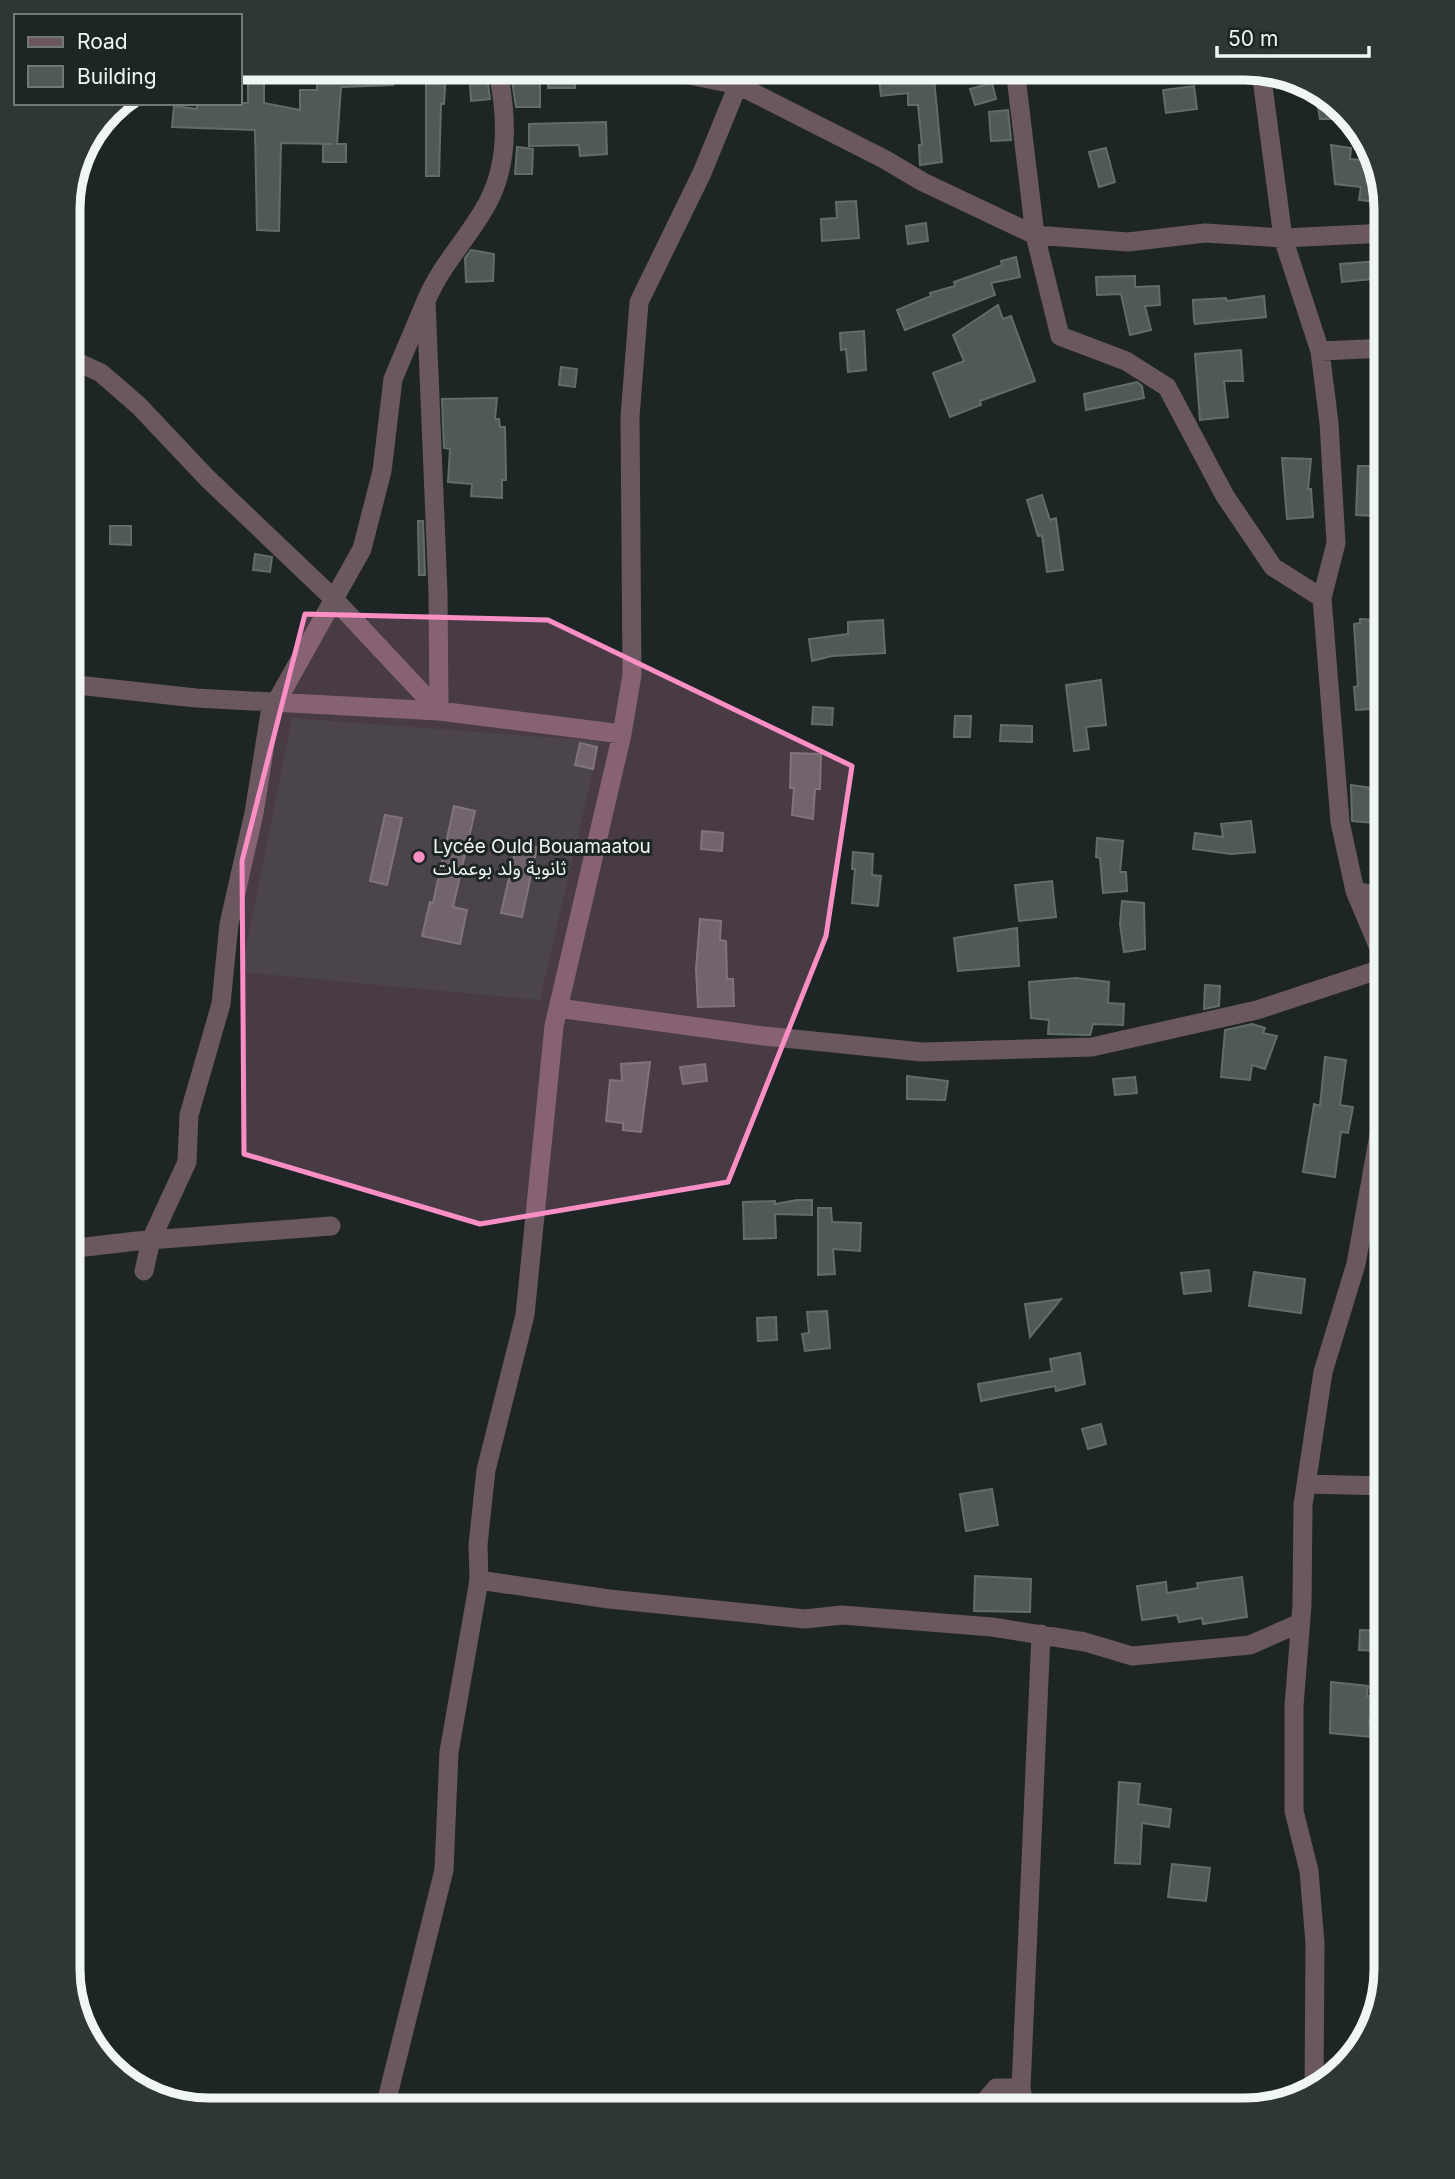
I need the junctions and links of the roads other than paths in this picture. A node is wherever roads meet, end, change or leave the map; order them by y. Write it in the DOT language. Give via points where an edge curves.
graph roads {
  1 [pos="500,80"];
  2 [pos="716,80"];
  3 [pos="742,81"];
  4 [pos="1017,81"];
  5 [pos="1262,82"];
  6 [pos="738,85"];
  7 [pos="1374,234"];
  8 [pos="1035,236"];
  9 [pos="1283,238"];
  10 [pos="426,301"];
  11 [pos="1374,349"];
  12 [pos="1320,351"];
  13 [pos="81,364"];
  14 [pos="1322,598"];
  15 [pos="335,600"];
  16 [pos="81,685"];
  17 [pos="276,703"];
  18 [pos="439,710"];
  19 [pos="622,734"];
  20 [pos="1355,891"];
  21 [pos="1374,895"];
  22 [pos="1374,936"];
  23 [pos="1374,971"];
  24 [pos="558,1008"];
  25 [pos="1374,1163"];
  26 [pos="331,1226"];
  27 [pos="151,1240"];
  28 [pos="80,1248"];
  29 [pos="144,1271"];
  30 [pos="1306,1484"];
  31 [pos="1374,1486"];
  32 [pos="479,1580"];
  33 [pos="1300,1623"];
  34 [pos="1041,1634"];
  35 [pos="1314,2078"];
  36 [pos="1021,2088"];
  37 [pos="387,2098"];
  38 [pos="988,2098"];
  39 [pos="1023,2098"];
  1 -- 10 [label="street" via="506,124 487,204 439,272"];
  2 -- 6 [label="street"];
  3 -- 6 [label="street"];
  4 -- 8 [label="street"];
  5 -- 9 [label="street"];
  6 -- 8 [label="street" via="923,183"];
  6 -- 19 [label="street" via="702,173 639,302 631,417 632,675"];
  7 -- 9 [label="street"];
  8 -- 9 [label="street" via="1128,242 1205,233"];
  8 -- 14 [label="street" via="1060,336 1126,361 1167,387 1225,496 1273,567"];
  9 -- 12 [label="street"];
  10 -- 15 [label="street" via="393,379 382,471 362,549"];
  10 -- 18 [label="street"];
  11 -- 12 [label="street"];
  12 -- 14 [label="street" via="1336,543"];
  13 -- 15 [label="street" via="102,373 139,406"];
  14 -- 20 [label="street" via="1340,822"];
  15 -- 17 [label="street"];
  15 -- 18 [label="street"];
  16 -- 17 [label="street"];
  17 -- 18 [label="street"];
  17 -- 27 [label="street" via="270,713 229,924 221,1004 189,1115 187,1161"];
  18 -- 19 [label="street"];
  19 -- 24 [label="street"];
  20 -- 21 [label="street"];
  20 -- 22 [label="street"];
  23 -- 24 [label="street" via="1256,1010 1092,1047 922,1052"];
  24 -- 32 [label="street" via="525,1315 486,1470"];
  25 -- 30 [label="street" via="1356,1265 1323,1372"];
  26 -- 27 [label="street"];
  27 -- 28 [label="street"];
  27 -- 29 [label="street"];
  30 -- 31 [label="street"];
  30 -- 33 [label="street"];
  32 -- 34 [label="street" via="609,1600 792,1618 842,1615"];
  32 -- 37 [label="street" via="449,1752 444,1870"];
  33 -- 34 [label="street" via="1250,1645 1132,1656"];
  33 -- 35 [label="street" via="1294,1811 1309,1871 1315,1943"];
  34 -- 36 [label="street"];
  36 -- 38 [label="street" via="996,2088"];
  36 -- 39 [label="street"];
}
